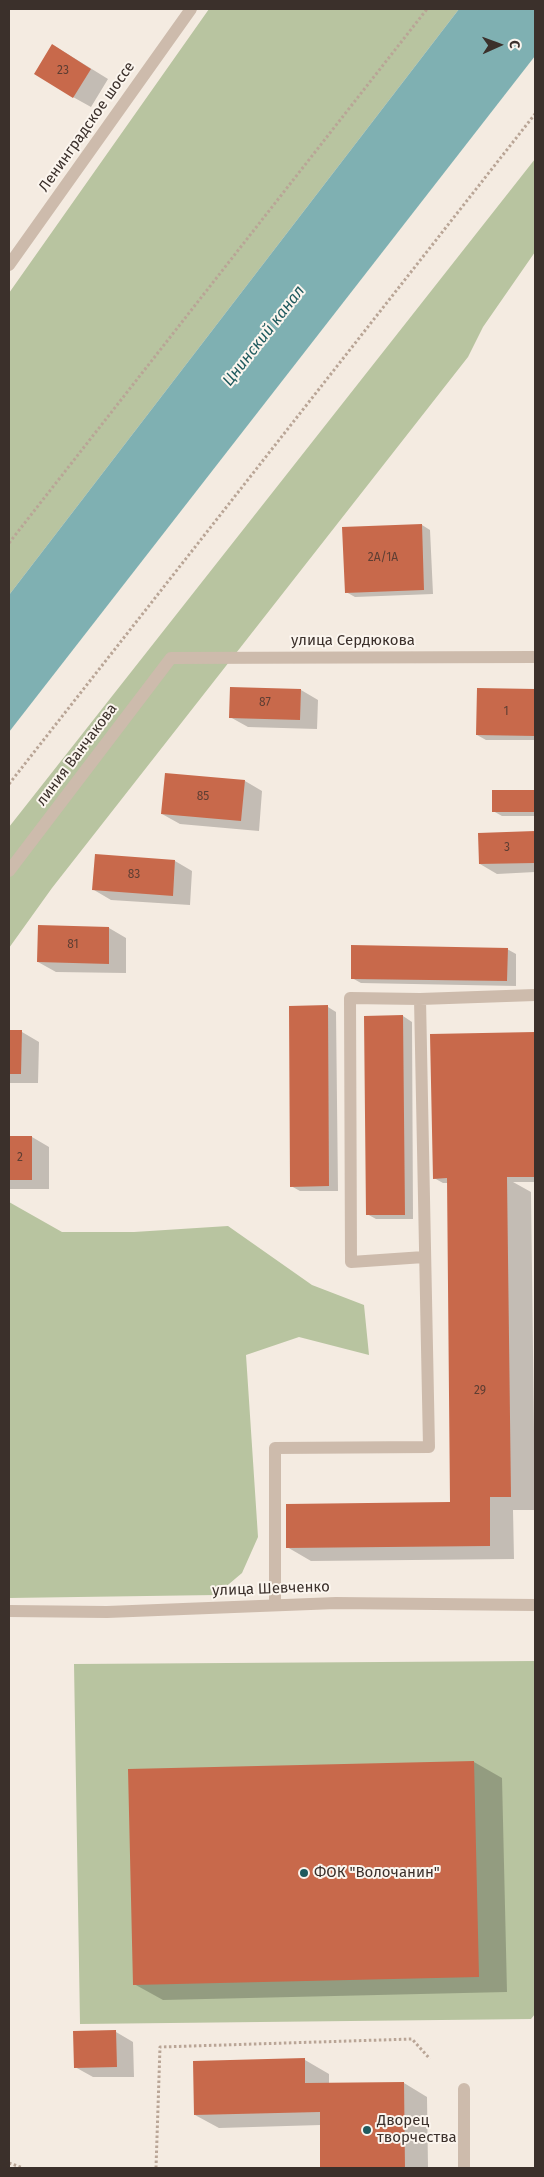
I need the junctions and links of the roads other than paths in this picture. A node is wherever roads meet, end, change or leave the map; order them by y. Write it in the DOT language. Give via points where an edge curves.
graph roads {
  1 [pos="191,9"];
  2 [pos="9,265"];
  3 [pos="535,657"];
  4 [pos="171,658"];
  5 [pos="9,871"];
  6 [pos="535,995"];
  7 [pos="420,999"];
  8 [pos="424,1257"];
  9 [pos="275,1605"];
  10 [pos="535,1605"];
  11 [pos="9,1611"];
  12 [pos="464,2089"];
  13 [pos="464,2168"];
  1 -- 2 [label="street, Ленинградское шоссе"];
  3 -- 4 [label="street, улица Сердюкова"];
  4 -- 5 [label="street, линия Ванчакова"];
  6 -- 7 [label="street"];
  7 -- 8 [label="street"];
  7 -- 8 [label="street" via="350,998 351,1262"];
  8 -- 9 [label="street" via="429,1447 274,1448"];
  9 -- 10 [label="street, улица Шевченко"];
  9 -- 11 [label="street, улица Шевченко" via="107,1612"];
  12 -- 13 [label="street"];
}
